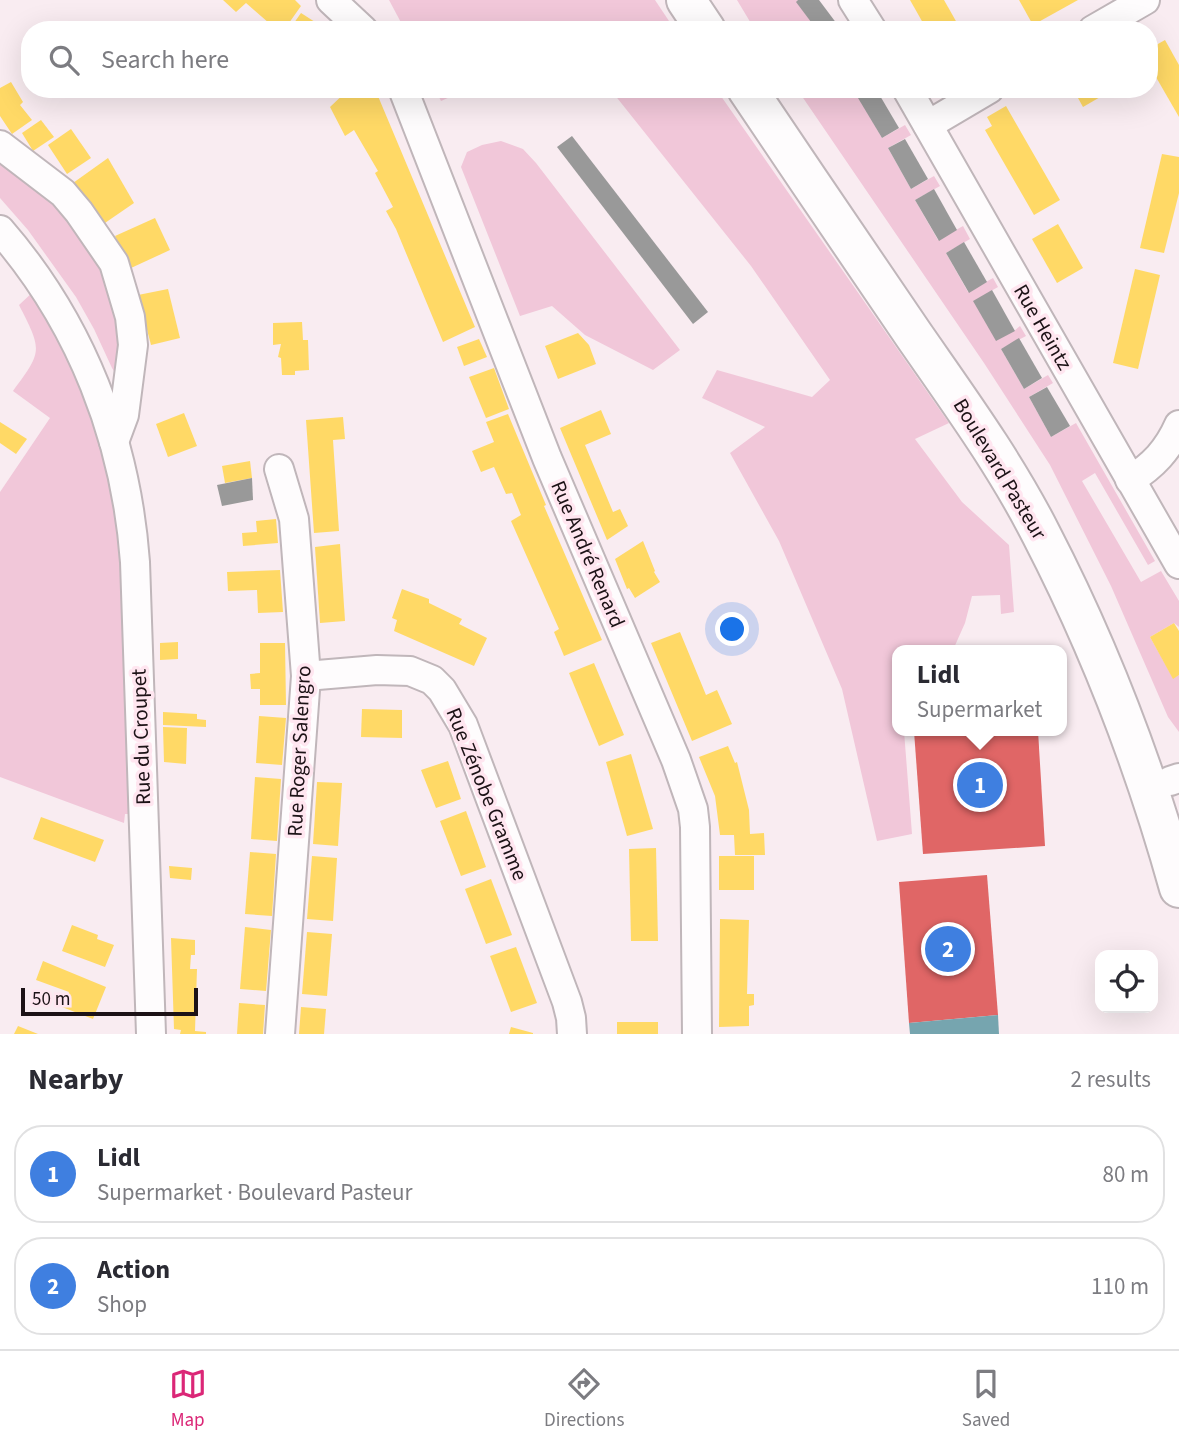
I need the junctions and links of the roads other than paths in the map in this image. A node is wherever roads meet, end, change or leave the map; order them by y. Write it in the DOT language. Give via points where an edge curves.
graph roads {
  1 [pos="331,0"];
  2 [pos="686,0"];
  3 [pos="712,0"];
  4 [pos="853,0"];
  5 [pos="1145,0"];
  6 [pos="353,21"];
  7 [pos="700,21"];
  8 [pos="726,21"];
  9 [pos="866,21"];
  10 [pos="1109,21"];
  11 [pos="407,98"];
  12 [pos="753,98"];
  13 [pos="779,98"];
  14 [pos="912,98"];
  15 [pos="974,98"];
  16 [pos="928,125"];
  17 [pos="0,145"];
  18 [pos="0,230"];
  19 [pos="1179,425"];
  20 [pos="114,442"];
  21 [pos="279,469"];
  22 [pos="1130,480"];
  23 [pos="1179,564"];
  24 [pos="306,676"];
  25 [pos="1165,789"];
  26 [pos="1179,888"];
  27 [pos="151,1034"];
  28 [pos="280,1034"];
  29 [pos="572,1034"];
  30 [pos="697,1034"];
  1 -- 6 [label="street"];
  2 -- 7 [label="street"];
  3 -- 8 [label="street"];
  4 -- 9 [label="street"];
  5 -- 10 [label="street"];
  11 -- 30 [label="street, Rue André Renard" via="547,457 693,809"];
  12 -- 25 [label="street, Boulevard Pasteur" via="997,456 1041,534 1113,694"];
  13 -- 25 [label="street, Boulevard Pasteur" via="1040,486 1115,642"];
  14 -- 16 [label="street, Rue Heintz"];
  15 -- 16 [label="street"];
  16 -- 22 [label="street, Rue Heintz"];
  17 -- 20 [label="street" via="63,193 114,263 133,345 124,415"];
  18 -- 20 [label="street, Rue du Croupet" via="65,320 100,396"];
  19 -- 22 [label="street" via="1164,453"];
  20 -- 27 [label="street, Rue du Croupet" via="129,499 135,562"];
  21 -- 24 [label="street, Rue Roger Salengro" via="293,519"];
  22 -- 23 [label="street, Rue Heintz"];
  24 -- 28 [label="street, Rue Roger Salengro"];
  24 -- 29 [label="street, Rue Zénobe Gramme" via="410,671 432,680 447,698 463,724 567,1002"];
  25 -- 26 [label="street, Boulevard Pasteur"];
}
